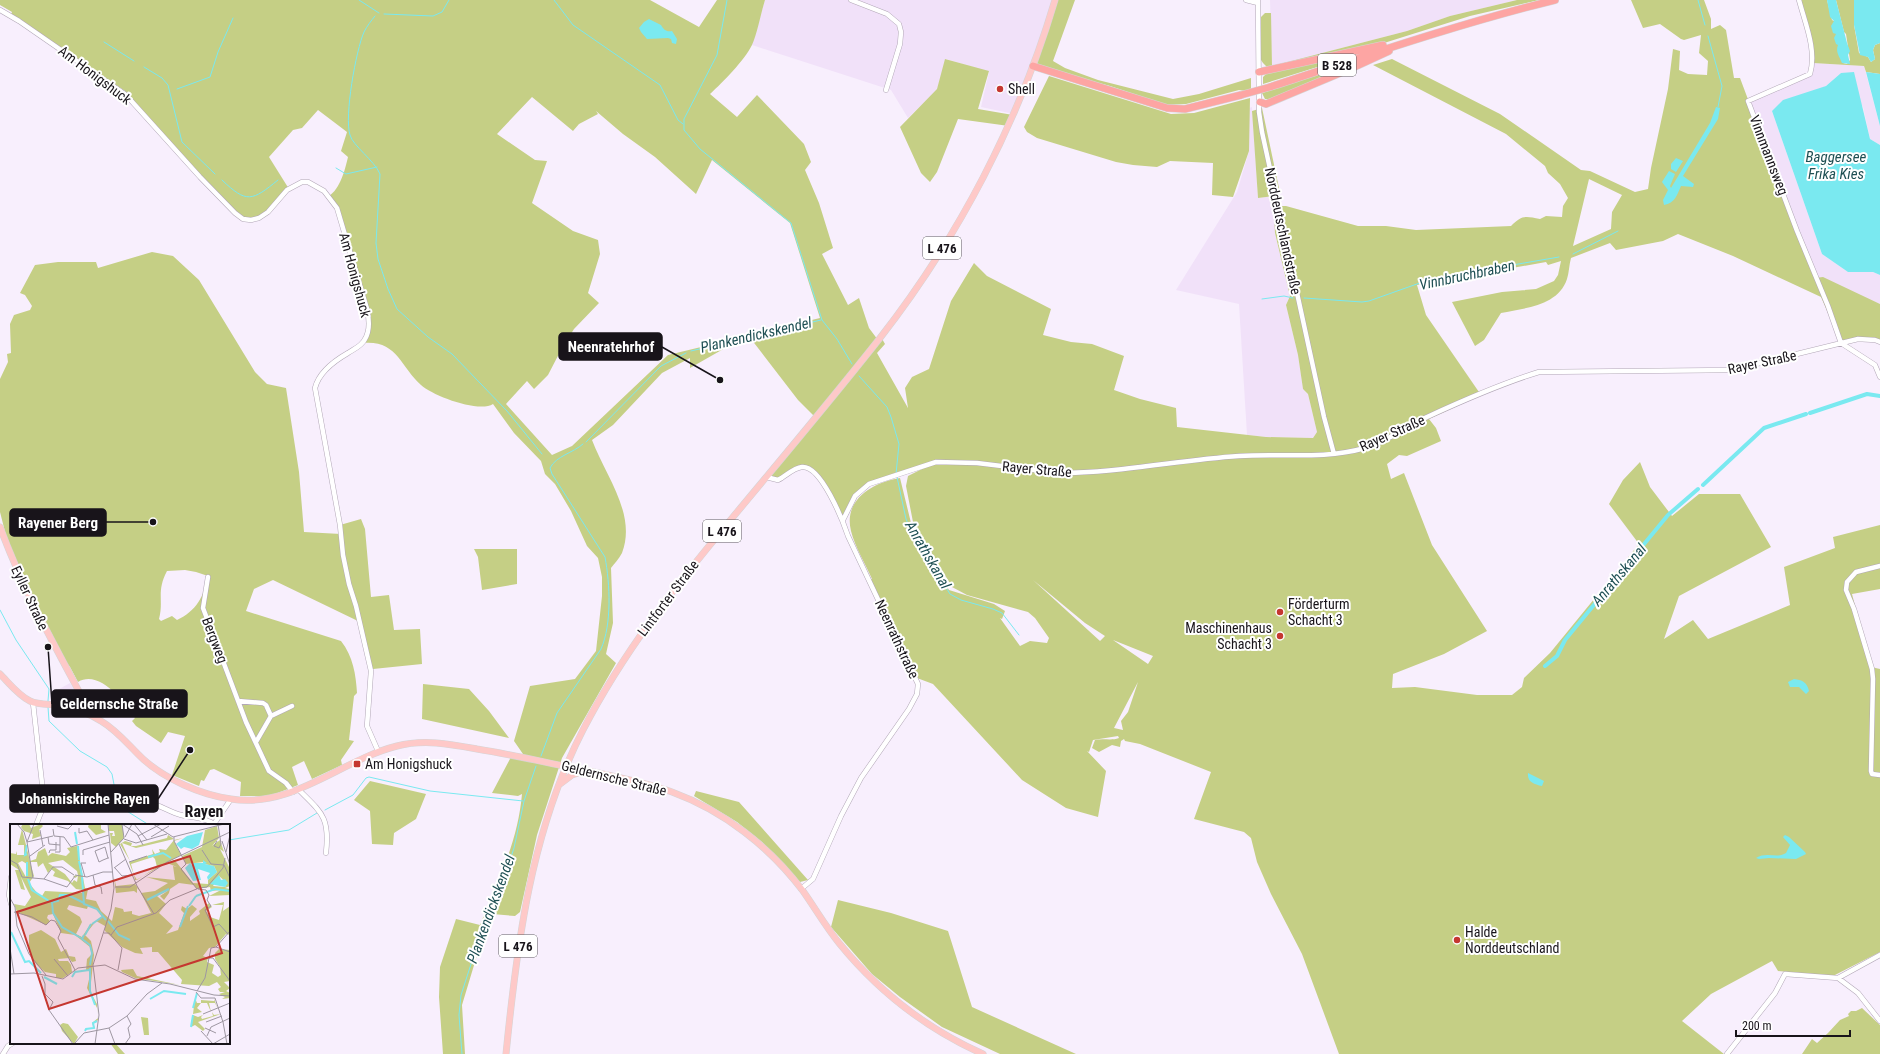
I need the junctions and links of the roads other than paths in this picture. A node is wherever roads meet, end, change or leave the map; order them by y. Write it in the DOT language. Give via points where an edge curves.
graph roads {
  1 [pos="851,0"];
  2 [pos="1055,0"];
  3 [pos="1246,0"];
  4 [pos="1555,0"];
  5 [pos="1799,0"];
  6 [pos="1258,2"];
  7 [pos="0,10"];
  8 [pos="1403,43"];
  9 [pos="1034,66"];
  10 [pos="1259,72"];
  11 [pos="886,90"];
  12 [pos="1260,102"];
  13 [pos="1880,342"];
  14 [pos="1841,343"];
  15 [pos="1880,377"];
  16 [pos="1334,454"];
  17 [pos="766,477"];
  18 [pos="843,520"];
  19 [pos="0,527"];
  20 [pos="1880,566"];
  21 [pos="208,577"];
  22 [pos="0,674"];
  23 [pos="238,701"];
  24 [pos="34,703"];
  25 [pos="292,706"];
  26 [pos="82,710"];
  27 [pos="271,716"];
  28 [pos="256,742"];
  29 [pos="378,752"];
  30 [pos="567,766"];
  31 [pos="587,771"];
  32 [pos="1880,775"];
  33 [pos="559,786"];
  34 [pos="296,790"];
  35 [pos="231,799"];
  36 [pos="146,802"];
  37 [pos="36,824"];
  38 [pos="326,853"];
  39 [pos="10,886"];
  40 [pos="801,889"];
  41 [pos="10,900"];
  42 [pos="1880,955"];
  43 [pos="1838,978"];
  44 [pos="1880,1021"];
  45 [pos="11,1044"];
  46 [pos="3,1054"];
  47 [pos="506,1054"];
  48 [pos="983,1054"];
  49 [pos="1728,1054"];
  1 -- 11 [label="street" via="887,14 899,24 900,44"];
  2 -- 9 [label="main road, L 476"];
  3 -- 6 [label="street, Norddeutschlandstraße"];
  4 -- 8 [label="highway, B 528" via="1504,12"];
  5 -- 14 [label="street, Vinnmannsweg" via="1812,51 1813,63 1810,74 1748,100"];
  6 -- 10 [label="street, Norddeutschlandstraße"];
  7 -- 29 [label="street, Am Honigshuck" via="126,95 200,177 243,219 259,218 268,212 287,190 303,182 324,191 337,208 367,309 369,324 363,343 331,365 318,378 315,388 338,511 343,555 371,671 368,726"];
  8 -- 9 [label="highway, B 528, bridge" via="1241,95 1185,109 1171,109"];
  8 -- 10 [label="highway"];
  8 -- 12 [label="highway" via="1378,57 1266,104"];
  9 -- 17 [label="main road, Lintforter Straße / L 476" via="1012,120 965,211 905,305"];
  10 -- 12 [label="street, Norddeutschlandstraße"];
  12 -- 16 [label="street, Norddeutschlandstraße" via="1262,132"];
  13 -- 14 [label="street, Rayer Straße" via="1858,339"];
  14 -- 15 [label="street" via="1876,365"];
  14 -- 16 [label="street, Rayer Straße" via="1732,370 1539,372 1508,381 1367,447"];
  16 -- 18 [label="street, Rayer Straße" via="1242,456 1072,474 977,463 936,462 869,484 855,496"];
  17 -- 18 [label="street, Neenrathstraße" via="778,480 800,467 809,468 817,474"];
  17 -- 30 [label="main road, Lintforter Straße / L 476" via="666,599 631,648 604,690"];
  18 -- 40 [label="street, Neenrathstraße" via="848,536 917,681 918,690 909,709 861,778 813,879"];
  19 -- 26 [label="main road, Eyller Straße" via="14,566 82,697"];
  20 -- 32 [label="street" via="1856,572 1847,582 1846,590 1873,674 1871,771 1872,774"];
  21 -- 23 [label="street, Bergweg" via="203,608"];
  22 -- 24 [label="main road, Geldernsche Straße" via="21,695"];
  23 -- 27 [label="street" via="263,703"];
  23 -- 28 [label="street, Bergweg"];
  24 -- 26 [label="main road, Geldernsche Straße"];
  24 -- 37 [label="street" via="44,801"];
  25 -- 27 [label="street"];
  26 -- 35 [label="main road, Geldernsche Straße" via="116,731 156,769 182,783"];
  27 -- 28 [label="street"];
  28 -- 34 [label="street, Bergweg" via="269,771"];
  29 -- 30 [label="main road, Geldernsche Straße" via="408,744 439,743"];
  29 -- 34 [label="main road, Geldernsche Straße"];
  30 -- 31 [label="main road, Geldernsche Straße"];
  30 -- 33 [label="main road, Lintforter Straße / L 476"];
  31 -- 33 [label="main road" via="572,775"];
  31 -- 40 [label="main road, Geldernsche Straße" via="659,788 692,800 721,815 750,836 780,864"];
  33 -- 47 [label="main road, Lintforter Straße / L 476" via="533,867 522,916"];
  34 -- 35 [label="main road, Geldernsche Straße" via="254,800"];
  34 -- 38 [label="street" via="323,816 328,830"];
  35 -- 36 [label="street" via="214,824"];
  39 -- 41 [label="street"];
  40 -- 48 [label="main road, Geldernsche Straße" via="839,943 896,1001 937,1031"];
  42 -- 43 [label="street"];
  43 -- 44 [label="street" via="1858,993"];
  43 -- 49 [label="street" via="1785,974 1775,993"];
  45 -- 46 [label="street"];
}
